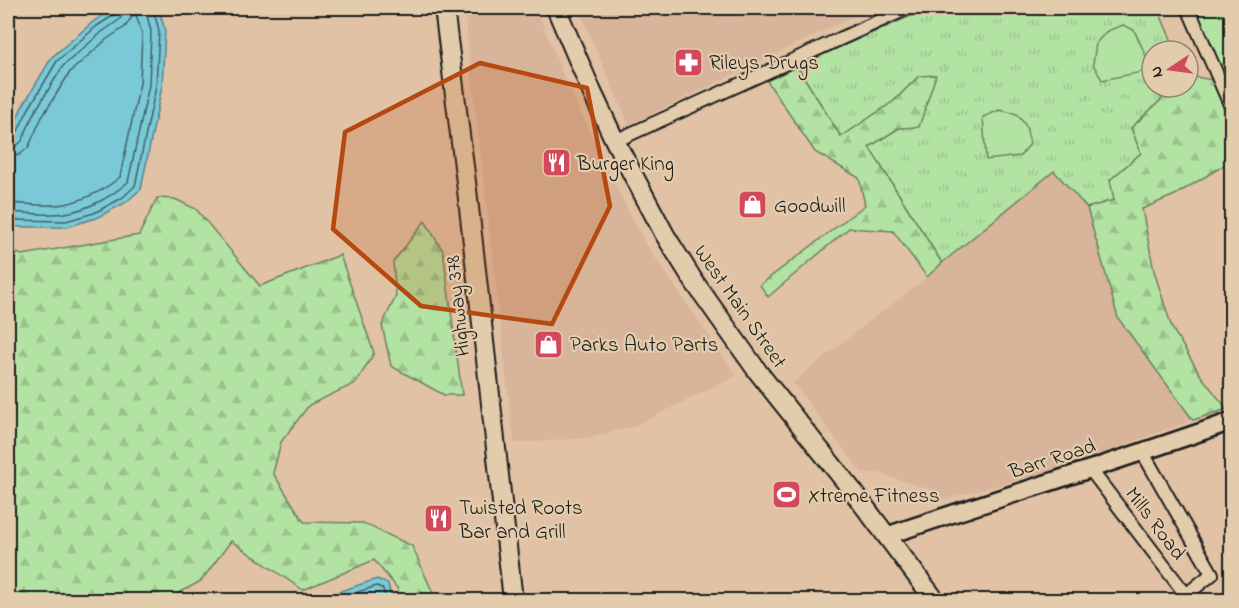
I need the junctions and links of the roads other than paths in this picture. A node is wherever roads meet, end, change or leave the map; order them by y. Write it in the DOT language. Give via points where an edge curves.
graph roads {
  1 [pos="444,8"];
  2 [pos="556,8"];
  3 [pos="908,8"];
  4 [pos="1188,8"];
  5 [pos="1232,109"];
  6 [pos="615,141"];
  7 [pos="1232,421"];
  8 [pos="1143,453"];
  9 [pos="1090,469"];
  10 [pos="886,536"];
  11 [pos="1188,598"];
  12 [pos="513,600"];
  13 [pos="935,600"];
  1 -- 12 [label="main road, Highway 378"];
  2 -- 6 [label="main road, West Main Street"];
  3 -- 6 [label="street"];
  4 -- 5 [label="street"];
  6 -- 10 [label="main road, West Main Street" via="695,283 758,372"];
  7 -- 8 [label="street, Barr Road"];
  8 -- 9 [label="street, Barr Road"];
  8 -- 11 [label="street" via="1212,574"];
  9 -- 10 [label="street, Barr Road"];
  9 -- 11 [label="street, Mills Road"];
  10 -- 13 [label="main road, West Main Street"];
}
